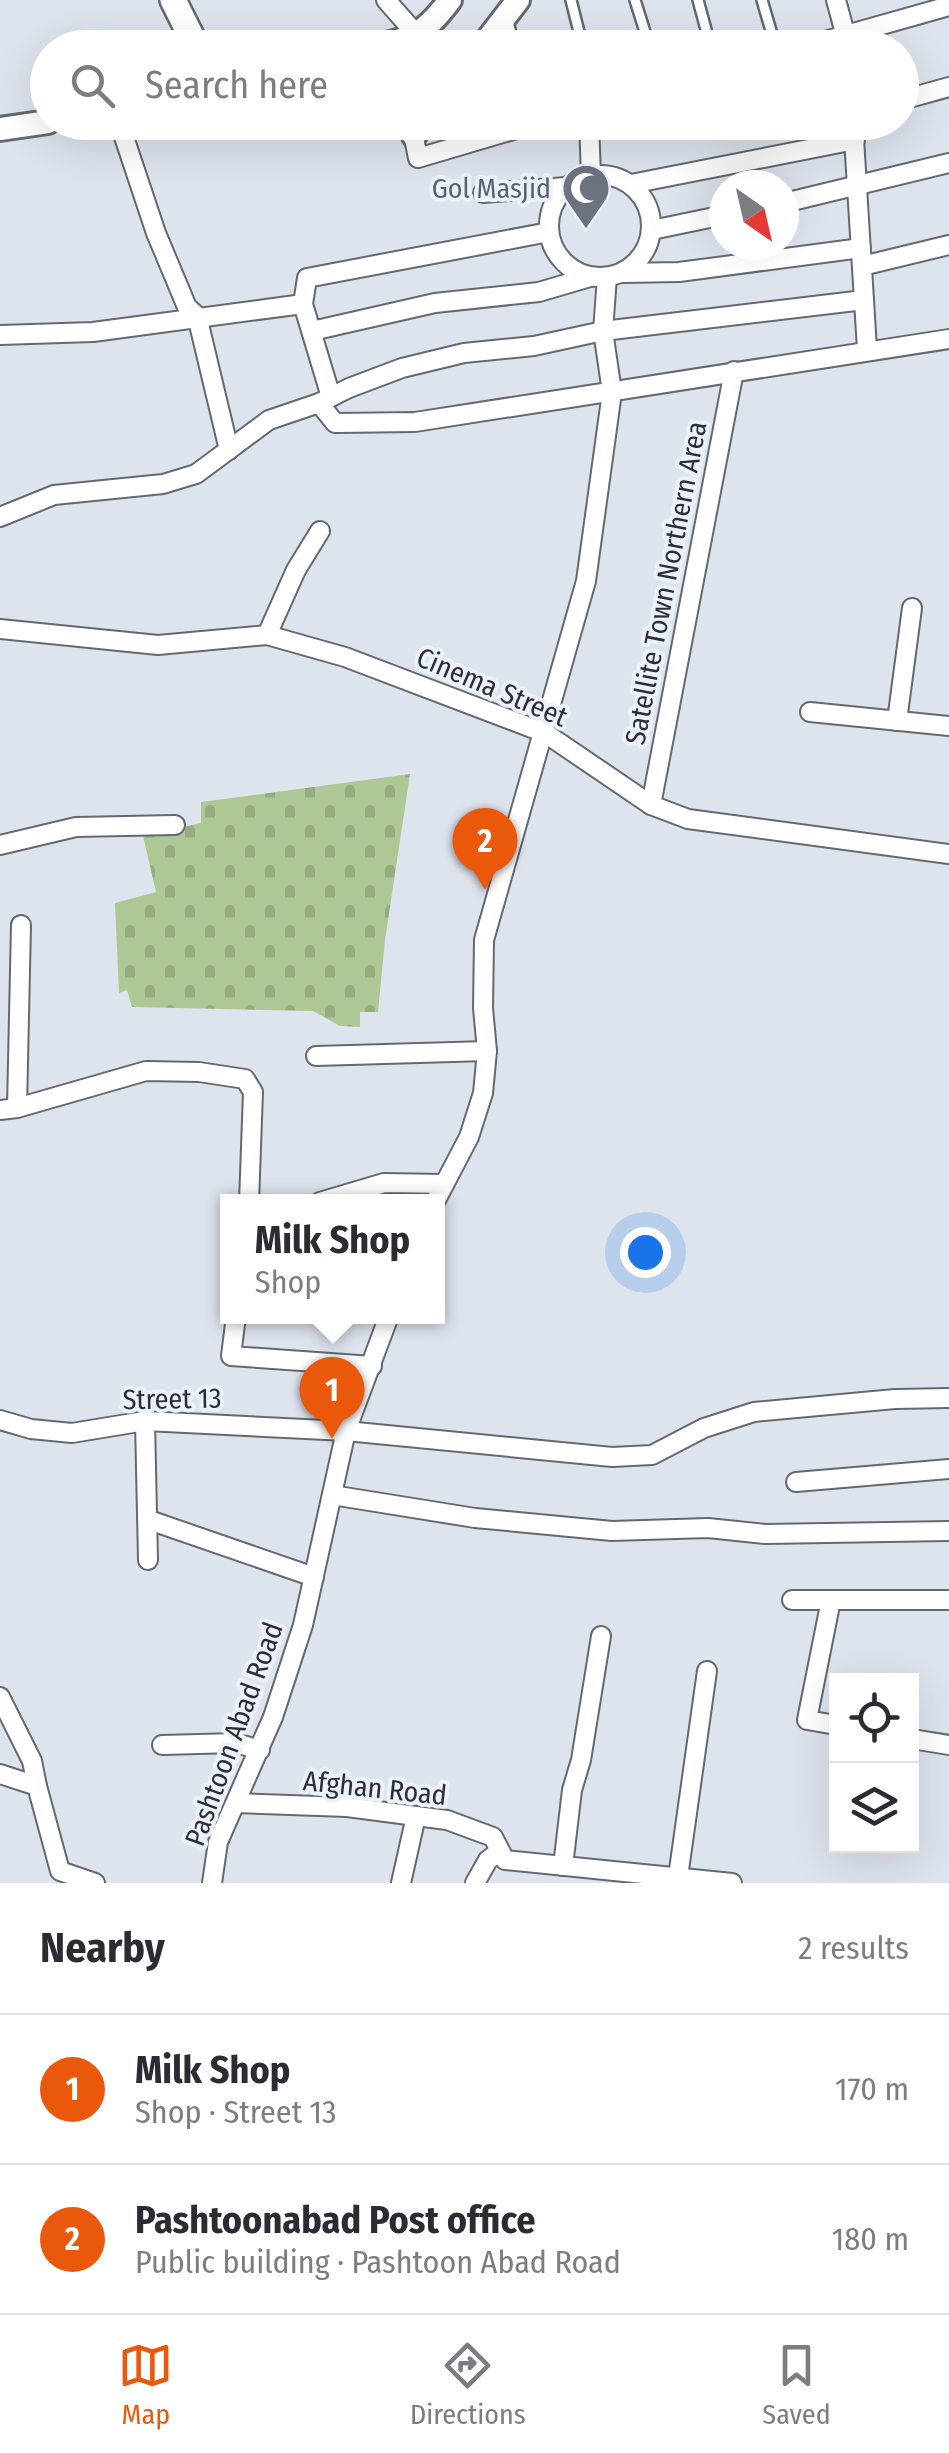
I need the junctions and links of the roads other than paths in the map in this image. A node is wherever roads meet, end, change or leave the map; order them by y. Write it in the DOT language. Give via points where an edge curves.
graph roads {
  1 [pos="173,0"];
  2 [pos="386,0"];
  3 [pos="450,0"];
  4 [pos="571,0"];
  5 [pos="635,0"];
  6 [pos="698,0"];
  7 [pos="762,0"];
  8 [pos="836,0"];
  9 [pos="949,6"];
  10 [pos="512,8"];
  11 [pos="919,8"];
  12 [pos="188,30"];
  13 [pos="399,30"];
  14 [pos="428,30"];
  15 [pos="496,30"];
  16 [pos="578,30"];
  17 [pos="644,30"];
  18 [pos="706,30"];
  19 [pos="771,30"];
  20 [pos="845,30"];
  21 [pos="872,30"];
  22 [pos="949,87"];
  23 [pos="919,95"];
  24 [pos="30,125"];
  25 [pos="0,129"];
  26 [pos="125,140"];
  27 [pos="590,140"];
  28 [pos="820,140"];
  29 [pos="855,140"];
  30 [pos="949,163"];
  31 [pos="591,176"];
  32 [pos="631,184"];
  33 [pos="566,187"];
  34 [pos="858,187"];
  35 [pos="483,193"];
  36 [pos="799,200"];
  37 [pos="709,218"];
  38 [pos="652,230"];
  39 [pos="549,232"];
  40 [pos="949,245"];
  41 [pos="862,257"];
  42 [pos="607,275"];
  43 [pos="864,300"];
  44 [pos="303,304"];
  45 [pos="197,316"];
  46 [pos="312,331"];
  47 [pos="602,331"];
  48 [pos="0,336"];
  49 [pos="949,339"];
  50 [pos="868,349"];
  51 [pos="734,371"];
  52 [pos="612,392"];
  53 [pos="325,400"];
  54 [pos="229,450"];
  55 [pos="0,517"];
  56 [pos="320,531"];
  57 [pos="912,608"];
  58 [pos="0,629"];
  59 [pos="267,635"];
  60 [pos="810,712"];
  61 [pos="897,721"];
  62 [pos="949,726"];
  63 [pos="545,732"];
  64 [pos="651,805"];
  65 [pos="175,824"];
  66 [pos="0,845"];
  67 [pos="949,854"];
  68 [pos="20,925"];
  69 [pos="487,1051"];
  70 [pos="316,1056"];
  71 [pos="9,1109"];
  72 [pos="440,1193"];
  73 [pos="250,1194"];
  74 [pos="347,1194"];
  75 [pos="235,1324"];
  76 [pos="385,1324"];
  77 [pos="372,1366"];
  78 [pos="949,1398"];
  79 [pos="0,1420"];
  80 [pos="146,1421"];
  81 [pos="346,1431"];
  82 [pos="949,1469"];
  83 [pos="796,1482"];
  84 [pos="332,1495"];
  85 [pos="149,1520"];
  86 [pos="949,1531"];
  87 [pos="148,1560"];
  88 [pos="314,1578"];
  89 [pos="792,1600"];
  90 [pos="831,1600"];
  91 [pos="949,1600"];
  92 [pos="600,1636"];
  93 [pos="707,1671"];
  94 [pos="0,1697"];
  95 [pos="829,1724"];
  96 [pos="919,1739"];
  97 [pos="162,1745"];
  98 [pos="949,1745"];
  99 [pos="260,1750"];
  100 [pos="0,1774"];
  101 [pos="37,1786"];
  102 [pos="236,1803"];
  103 [pos="416,1816"];
  104 [pos="500,1850"];
  105 [pos="563,1866"];
  106 [pos="590,1876"];
  107 [pos="678,1877"];
  108 [pos="95,1883"];
  109 [pos="212,1883"];
  110 [pos="401,1883"];
  111 [pos="476,1883"];
  112 [pos="732,1883"];
  1 -- 12 [label="main road"];
  2 -- 13 [label="street"];
  3 -- 14 [label="street"];
  4 -- 16 [label="lane"];
  5 -- 17 [label="lane"];
  6 -- 18 [label="lane"];
  7 -- 19 [label="lane"];
  8 -- 20 [label="street"];
  9 -- 11 [label="street"];
  10 -- 15 [label="street"];
  11 -- 21 [label="street"];
  22 -- 23 [label="street"];
  24 -- 25 [label="street"];
  26 -- 45 [label="street" via="156,233"];
  27 -- 31 [label="street"];
  28 -- 32 [label="street"];
  29 -- 34 [label="street"];
  30 -- 34 [label="street"];
  31 -- 32 [label="street"];
  31 -- 33 [label="street"];
  32 -- 38 [label="street" via="644,196"];
  33 -- 35 [label="street"];
  33 -- 39 [label="street"];
  34 -- 36 [label="street"];
  34 -- 41 [label="street"];
  37 -- 38 [label="street"];
  38 -- 42 [label="street" via="638,262"];
  39 -- 42 [label="street" via="553,248 575,271"];
  39 -- 44 [label="street" via="307,278"];
  40 -- 41 [label="street"];
  41 -- 42 [label="street"];
  41 -- 43 [label="street"];
  42 -- 46 [label="street"];
  42 -- 47 [label="street"];
  43 -- 47 [label="street"];
  43 -- 50 [label="street"];
  44 -- 45 [label="street"];
  44 -- 46 [label="street"];
  45 -- 48 [label="street" via="93,332"];
  45 -- 54 [label="street"];
  46 -- 53 [label="street"];
  47 -- 52 [label="street"];
  47 -- 53 [label="street" via="402,368"];
  49 -- 50 [label="street"];
  50 -- 51 [label="street"];
  51 -- 52 [label="street"];
  51 -- 64 [label="street, Satellite Town Northern Area"];
  52 -- 53 [label="street" via="415,422 335,423"];
  52 -- 63 [label="street" via="586,581"];
  53 -- 54 [label="street" via="269,420"];
  54 -- 55 [label="street" via="196,474 163,484 54,494"];
  56 -- 59 [label="street"];
  57 -- 61 [label="street"];
  58 -- 59 [label="street, Cinema Street" via="158,645"];
  59 -- 63 [label="street, Cinema Street" via="346,657"];
  60 -- 61 [label="street"];
  61 -- 62 [label="street"];
  63 -- 64 [label="street, Cinema Street"];
  63 -- 69 [label="street" via="484,940"];
  64 -- 67 [label="street, Cinema Street" via="688,819"];
  65 -- 66 [label="street" via="76,828"];
  68 -- 71 [label="street"];
  69 -- 70 [label="street"];
  69 -- 72 [label="street" via="474,1123"];
  71 -- 73 [label="street" via="146,1071 244,1080 253,1092"];
  72 -- 74 [label="street" via="384,1183"];
  75 -- 77 [label="street" via="231,1356"];
  76 -- 77 [label="street, Pashtoon Abad Road"];
  77 -- 81 [label="street, Pashtoon Abad Road"];
  78 -- 81 [label="street, Street 13" via="754,1412 652,1455"];
  79 -- 80 [label="street, Street 13" via="72,1432"];
  80 -- 81 [label="street, Street 13"];
  80 -- 85 [label="street"];
  81 -- 84 [label="street, Pashtoon Abad Road"];
  82 -- 83 [label="street"];
  84 -- 86 [label="street" via="612,1531"];
  84 -- 88 [label="street, Pashtoon Abad Road"];
  85 -- 87 [label="street"];
  85 -- 88 [label="street"];
  88 -- 99 [label="street, Pashtoon Abad Road"];
  89 -- 90 [label="street"];
  90 -- 91 [label="street"];
  90 -- 95 [label="street" via="807,1720"];
  92 -- 105 [label="street"];
  93 -- 107 [label="street"];
  94 -- 101 [label="street"];
  96 -- 98 [label="street"];
  97 -- 99 [label="street" via="236,1743"];
  99 -- 102 [label="street, Pashtoon Abad Road"];
  100 -- 101 [label="street"];
  101 -- 108 [label="street" via="60,1871"];
  102 -- 103 [label="street, Afghan Road"];
  102 -- 109 [label="street, Pashtoon Abad Road" via="218,1842"];
  103 -- 104 [label="street, Afghan Road" via="493,1837"];
  103 -- 110 [label="street"];
  104 -- 105 [label="street, Afghan Road" via="505,1860"];
  104 -- 111 [label="street"];
  105 -- 106 [label="street, Afghan Road"];
  106 -- 107 [label="street, Afghan Road"];
  107 -- 112 [label="street, Afghan Road"];
}
